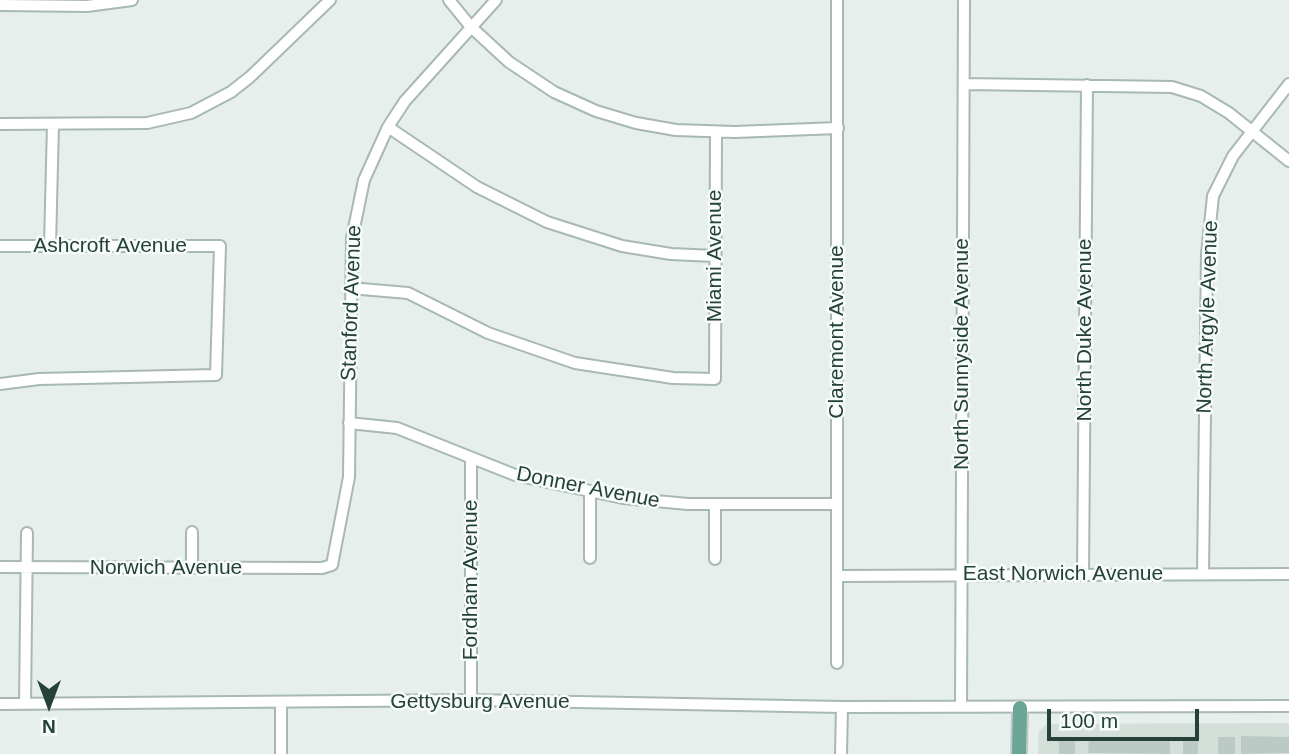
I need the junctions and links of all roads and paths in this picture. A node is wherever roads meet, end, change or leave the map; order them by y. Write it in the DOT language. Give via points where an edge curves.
graph roads {
  1 [pos="132,0"];
  2 [pos="330,0"];
  3 [pos="449,0"];
  4 [pos="496,0"];
  5 [pos="837,0"];
  6 [pos="964,0"];
  7 [pos="0,5"];
  8 [pos="471,27"];
  9 [pos="965,84"];
  10 [pos="1289,84"];
  11 [pos="1087,85"];
  12 [pos="0,124"];
  13 [pos="52,124"];
  14 [pos="388,127"];
  15 [pos="838,128"];
  16 [pos="1251,131"];
  17 [pos="716,132"];
  18 [pos="1289,161"];
  19 [pos="0,246"];
  20 [pos="50,246"];
  21 [pos="715,256"];
  22 [pos="350,288"];
  23 [pos="0,384"];
  24 [pos="349,423"];
  25 [pos="471,460"];
  26 [pos="590,493"];
  27 [pos="836,504"];
  28 [pos="715,505"];
  29 [pos="192,532"];
  30 [pos="27,533"];
  31 [pos="590,558"];
  32 [pos="715,559"];
  33 [pos="332,565"];
  34 [pos="0,567"];
  35 [pos="27,567"];
  36 [pos="192,568"];
  37 [pos="1203,574"];
  38 [pos="1289,574"];
  39 [pos="961,575"];
  40 [pos="1083,575"];
  41 [pos="837,576"];
  42 [pos="837,663"];
  43 [pos="471,700"];
  44 [pos="0,704"];
  45 [pos="25,704"];
  46 [pos="281,704"];
  47 [pos="1289,706"];
  48 [pos="842,707"];
  49 [pos="961,707"];
  50 [pos="1020,708"];
  51 [pos="281,754"];
  52 [pos="841,754"];
  53 [pos="1019,754"];
  1 -- 7 [label="street" via="88,6"];
  2 -- 13 [label="street" via="250,77 191,113 147,123"];
  3 -- 8 [label="street"];
  4 -- 8 [label="street, Stanford Avenue"];
  5 -- 15 [label="street, Claremont Avenue"];
  6 -- 9 [label="street, North Sunnyside Avenue"];
  8 -- 14 [label="street, Stanford Avenue" via="405,101"];
  8 -- 17 [label="street" via="509,62 554,92 596,111 635,123"];
  9 -- 11 [label="street"];
  9 -- 39 [label="street, North Sunnyside Avenue"];
  10 -- 16 [label="street, North Argyle Avenue"];
  11 -- 16 [label="street" via="1172,87 1201,96"];
  11 -- 40 [label="street, North Duke Avenue"];
  12 -- 13 [label="street"];
  13 -- 20 [label="street"];
  14 -- 21 [label="street" via="477,187 547,222 621,246"];
  14 -- 22 [label="street, Stanford Avenue" via="358,202"];
  15 -- 17 [label="street"];
  15 -- 27 [label="street, Claremont Avenue"];
  16 -- 18 [label="street"];
  16 -- 37 [label="street, North Argyle Avenue" via="1220,176 1208,226"];
  17 -- 21 [label="street, Miami Avenue"];
  19 -- 20 [label="street, Ashcroft Avenue"];
  20 -- 23 [label="street, Ashcroft Avenue" via="220,246 216,375"];
  21 -- 22 [label="street, Miami Avenue" via="715,379 673,378 575,363 488,334 408,293"];
  22 -- 24 [label="street, Stanford Avenue"];
  24 -- 25 [label="street, Donner Avenue" via="397,428"];
  24 -- 33 [label="street, Stanford Avenue" via="349,477"];
  25 -- 26 [label="street, Donner Avenue"];
  25 -- 43 [label="street, Fordham Avenue"];
  26 -- 28 [label="street, Donner Avenue"];
  26 -- 31 [label="street"];
  27 -- 28 [label="street, Donner Avenue"];
  27 -- 41 [label="street, Claremont Avenue"];
  28 -- 32 [label="street"];
  29 -- 36 [label="street"];
  30 -- 35 [label="street"];
  33 -- 36 [label="street, Norwich Avenue"];
  34 -- 35 [label="street, Norwich Avenue"];
  35 -- 36 [label="street, Norwich Avenue"];
  35 -- 45 [label="street"];
  37 -- 38 [label="street, East Norwich Avenue"];
  37 -- 40 [label="street, East Norwich Avenue"];
  39 -- 40 [label="street, East Norwich Avenue"];
  39 -- 41 [label="street, East Norwich Avenue"];
  39 -- 49 [label="street, North Sunnyside Avenue"];
  41 -- 42 [label="street, Claremont Avenue"];
  43 -- 46 [label="street, Gettysburg Avenue"];
  43 -- 48 [label="street, Gettysburg Avenue"];
  44 -- 45 [label="street, Gettysburg Avenue"];
  45 -- 46 [label="street, Gettysburg Avenue"];
  46 -- 51 [label="street"];
  47 -- 50 [label="street, Gettysburg Avenue"];
  48 -- 49 [label="street, Gettysburg Avenue"];
  48 -- 52 [label="street"];
  49 -- 50 [label="street, Gettysburg Avenue"];
  50 -- 53 [label="main road"];
}
